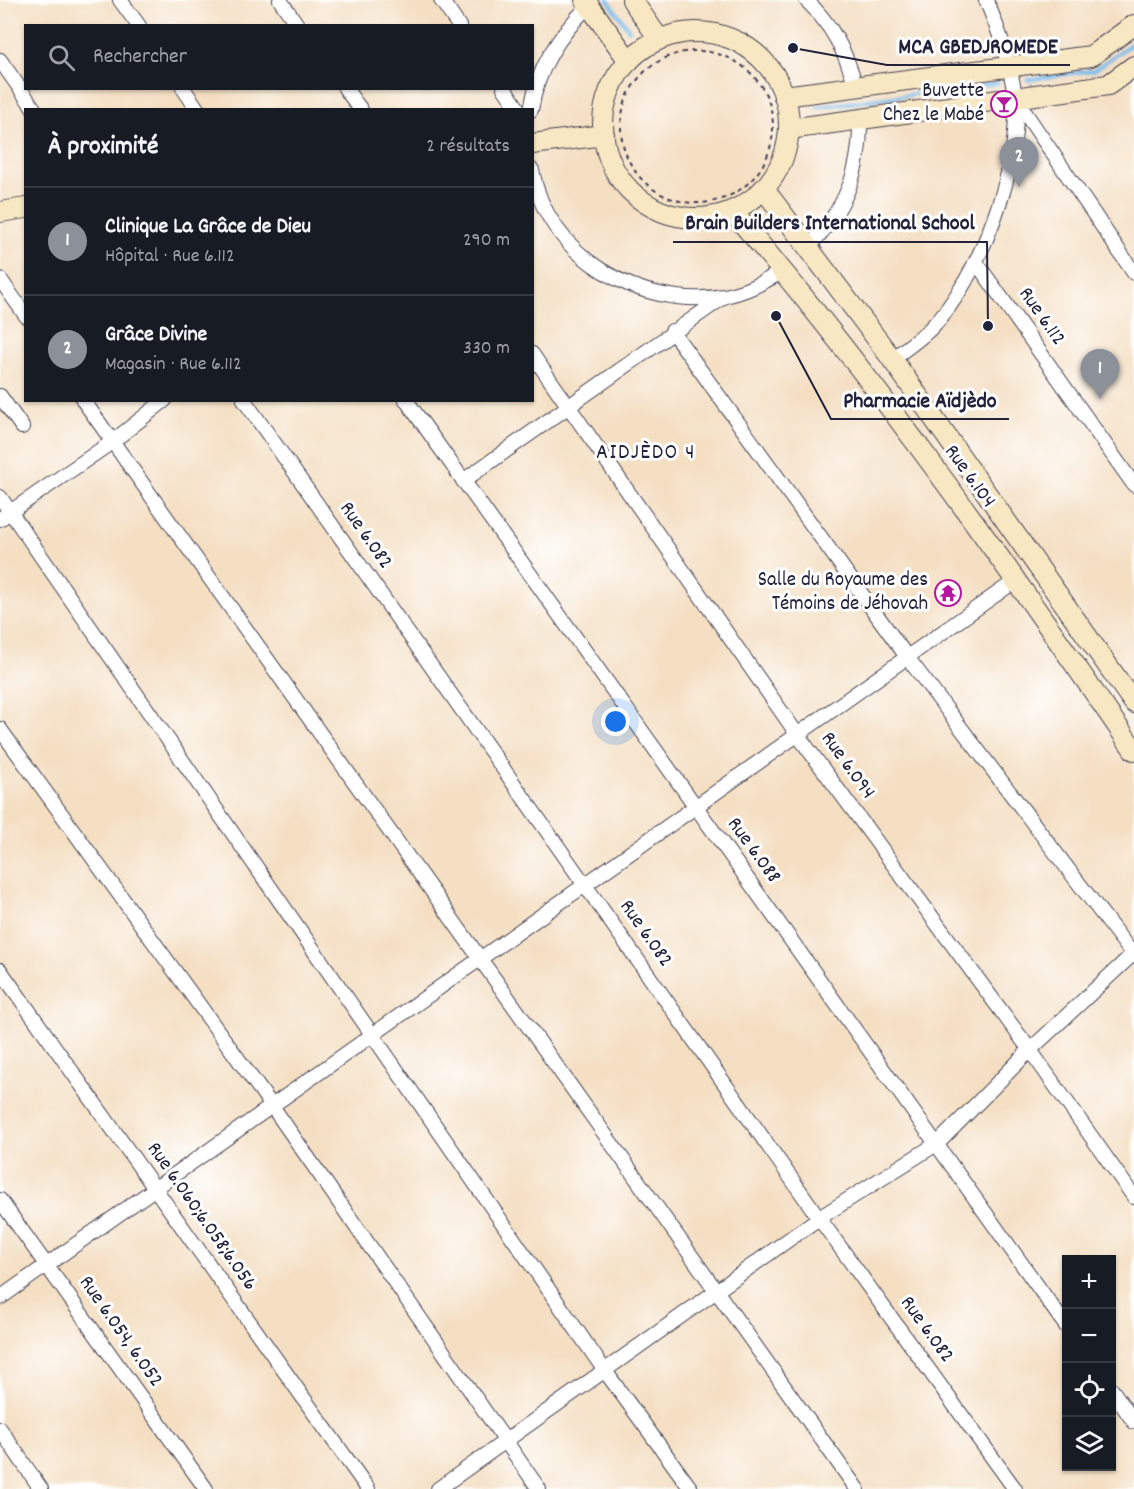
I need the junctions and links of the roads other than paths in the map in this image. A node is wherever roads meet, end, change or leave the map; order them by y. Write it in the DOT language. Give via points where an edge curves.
graph roads {
  1 [pos="120,0"];
  2 [pos="280,0"];
  3 [pos="441,0"];
  4 [pos="632,0"];
  5 [pos="806,0"];
  6 [pos="986,0"];
  7 [pos="587,3"];
  8 [pos="137,24"];
  9 [pos="297,24"];
  10 [pos="458,24"];
  11 [pos="1134,25"];
  12 [pos="659,39"];
  13 [pos="0,60"];
  14 [pos="629,61"];
  15 [pos="1134,66"];
  16 [pos="1008,67"];
  17 [pos="856,87"];
  18 [pos="184,90"];
  19 [pos="346,90"];
  20 [pos="505,90"];
  21 [pos="534,90"];
  22 [pos="534,90"];
  23 [pos="784,96"];
  24 [pos="1015,98"];
  25 [pos="34,108"];
  26 [pos="197,108"];
  27 [pos="360,108"];
  28 [pos="518,108"];
  29 [pos="531,108"];
  30 [pos="860,119"];
  31 [pos="789,129"];
  32 [pos="604,135"];
  33 [pos="534,144"];
  34 [pos="534,176"];
  35 [pos="764,189"];
  36 [pos="24,208"];
  37 [pos="732,211"];
  38 [pos="0,212"];
  39 [pos="808,248"];
  40 [pos="976,262"];
  41 [pos="783,271"];
  42 [pos="1134,273"];
  43 [pos="0,279"];
  44 [pos="725,296"];
  45 [pos="24,313"];
  46 [pos="672,331"];
  47 [pos="534,357"];
  48 [pos="892,359"];
  49 [pos="0,396"];
  50 [pos="84,402"];
  51 [pos="162,402"];
  52 [pos="245,402"];
  53 [pos="407,402"];
  54 [pos="567,405"];
  55 [pos="22,428"];
  56 [pos="112,442"];
  57 [pos="463,481"];
  58 [pos="1134,485"];
  59 [pos="0,497"];
  60 [pos="5,515"];
  61 [pos="1015,581"];
  62 [pos="907,657"];
  63 [pos="1134,703"];
  64 [pos="0,729"];
  65 [pos="797,734"];
  66 [pos="1134,750"];
  67 [pos="695,807"];
  68 [pos="585,885"];
  69 [pos="1134,954"];
  70 [pos="478,960"];
  71 [pos="0,970"];
  72 [pos="372,1035"];
  73 [pos="1030,1050"];
  74 [pos="272,1106"];
  75 [pos="938,1143"];
  76 [pos="155,1189"];
  77 [pos="1134,1197"];
  78 [pos="0,1200"];
  79 [pos="819,1218"];
  80 [pos="47,1265"];
  81 [pos="716,1292"];
  82 [pos="0,1298"];
  83 [pos="1062,1320"];
  84 [pos="605,1371"];
  85 [pos="1116,1396"];
  86 [pos="1134,1422"];
  87 [pos="0,1429"];
  88 [pos="506,1440"];
  89 [pos="41,1489"];
  90 [pos="206,1489"];
  91 [pos="368,1489"];
  92 [pos="438,1489"];
  93 [pos="539,1489"];
  94 [pos="691,1489"];
  95 [pos="857,1489"];
  96 [pos="1015,1489"];
  1 -- 8 [label="street"];
  2 -- 9 [label="street"];
  3 -- 10 [label="street"];
  4 -- 12 [label="street"];
  5 -- 17 [label="street" via="838,40"];
  6 -- 16 [label="street"];
  7 -- 14 [label="street"];
  7 -- 21 [label="street" via="546,58"];
  11 -- 16 [label="street" via="1091,56"];
  12 -- 14 [label="street"];
  12 -- 23 [label="street" via="692,32 734,40 769,67"];
  13 -- 25 [label="street"];
  14 -- 32 [label="street" via="607,99"];
  15 -- 24 [label="street" via="1108,85"];
  16 -- 17 [label="street"];
  16 -- 24 [label="street"];
  17 -- 23 [label="street"];
  18 -- 26 [label="street"];
  19 -- 27 [label="street"];
  20 -- 28 [label="street"];
  22 -- 29 [label="street"];
  23 -- 31 [label="street"];
  24 -- 30 [label="street"];
  24 -- 40 [label="street" via="1005,182"];
  24 -- 42 [label="street"];
  30 -- 31 [label="street"];
  30 -- 39 [label="street" via="857,169 849,192 837,214"];
  31 -- 35 [label="street" via="782,161"];
  32 -- 33 [label="street"];
  32 -- 37 [label="street" via="615,172 646,204 666,214 688,218 710,218"];
  34 -- 44 [label="street" via="544,206 560,232 606,274 663,297"];
  35 -- 37 [label="street"];
  35 -- 39 [label="street, Rue 6.104"];
  36 -- 38 [label="street"];
  37 -- 41 [label="street, Rue 6.104"];
  39 -- 48 [label="street, Rue 6.104"];
  40 -- 48 [label="street" via="932,327"];
  40 -- 58 [label="street, Rue 6.112"];
  41 -- 44 [label="street" via="752,288"];
  41 -- 61 [label="street, Rue 6.104"];
  43 -- 45 [label="street"];
  44 -- 46 [label="street"];
  46 -- 54 [label="street"];
  46 -- 62 [label="street"];
  47 -- 54 [label="street, Rue 6.094"];
  48 -- 63 [label="street, Rue 6.104"];
  49 -- 55 [label="street"];
  50 -- 56 [label="street"];
  51 -- 56 [label="street"];
  52 -- 68 [label="street, Rue 6.082"];
  53 -- 57 [label="street, Rue 6.088"];
  54 -- 57 [label="street"];
  54 -- 65 [label="street, Rue 6.094"];
  56 -- 60 [label="street"];
  56 -- 70 [label="street"];
  57 -- 67 [label="street, Rue 6.088"];
  59 -- 60 [label="street"];
  60 -- 72 [label="street"];
  61 -- 62 [label="street"];
  61 -- 66 [label="street, Rue 6.104"];
  62 -- 65 [label="street"];
  62 -- 69 [label="street"];
  64 -- 74 [label="street"];
  65 -- 67 [label="street"];
  65 -- 73 [label="street, Rue 6.094"];
  67 -- 68 [label="street"];
  67 -- 75 [label="street, Rue 6.088"];
  68 -- 70 [label="street"];
  68 -- 79 [label="street, Rue 6.082"];
  69 -- 73 [label="street"];
  70 -- 72 [label="street"];
  70 -- 81 [label="street"];
  71 -- 76 [label="street, Rue 6.060;6.058;6.056"];
  72 -- 74 [label="street"];
  72 -- 84 [label="street"];
  73 -- 75 [label="street"];
  73 -- 77 [label="street, Rue 6.094"];
  74 -- 76 [label="street"];
  74 -- 88 [label="street"];
  75 -- 79 [label="street"];
  75 -- 83 [label="street, Rue 6.088"];
  76 -- 80 [label="street"];
  76 -- 91 [label="street, Rue 6.060;6.058;6.056"];
  78 -- 80 [label="street, Rue 6.054, 6.052"];
  79 -- 81 [label="street"];
  79 -- 96 [label="street, Rue 6.082"];
  80 -- 82 [label="street"];
  80 -- 90 [label="street, Rue 6.054, 6.052"];
  81 -- 84 [label="street"];
  81 -- 95 [label="street"];
  84 -- 88 [label="street"];
  84 -- 94 [label="street"];
  85 -- 86 [label="street"];
  87 -- 89 [label="street"];
  88 -- 92 [label="street"];
  88 -- 93 [label="street"];
}
